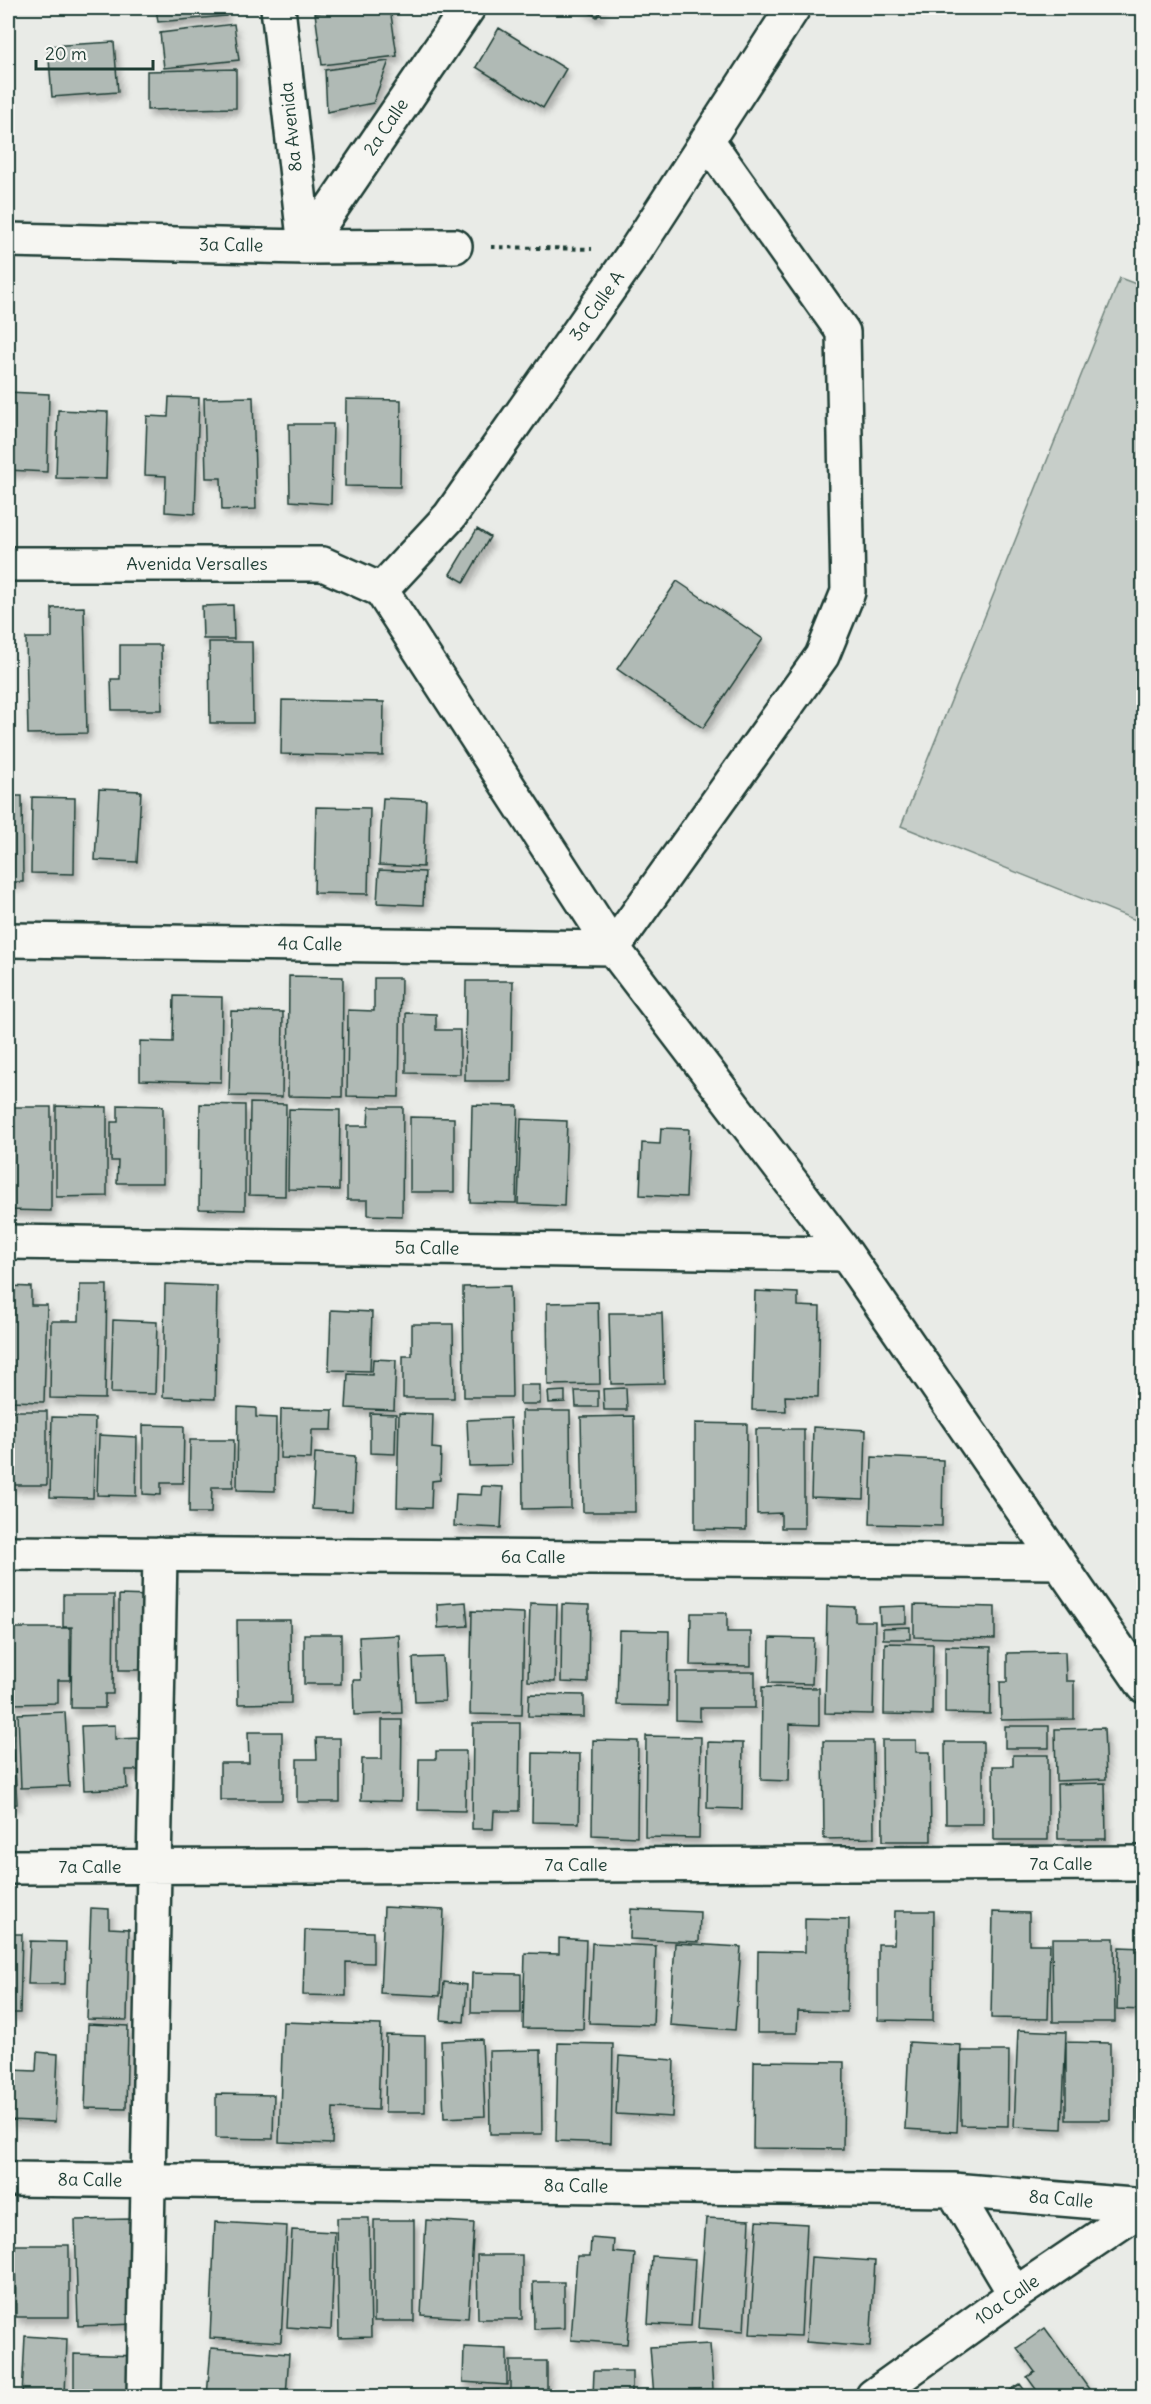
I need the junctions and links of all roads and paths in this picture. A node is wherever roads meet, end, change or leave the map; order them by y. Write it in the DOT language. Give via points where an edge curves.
graph roads {
  1 [pos="278,8"];
  2 [pos="468,8"];
  3 [pos="793,8"];
  4 [pos="707,140"];
  5 [pos="8,240"];
  6 [pos="455,246"];
  7 [pos="305,247"];
  8 [pos="636,249"];
  9 [pos="8,564"];
  10 [pos="381,590"];
  11 [pos="8,940"];
  12 [pos="614,948"];
  13 [pos="8,1242"];
  14 [pos="846,1254"];
  15 [pos="8,1553"];
  16 [pos="160,1554"];
  17 [pos="1058,1562"];
  18 [pos="1143,1686"];
  19 [pos="1143,1863"];
  20 [pos="8,1867"];
  21 [pos="154,1867"];
  22 [pos="8,2179"];
  23 [pos="148,2180"];
  24 [pos="953,2190"];
  25 [pos="1143,2206"];
  26 [pos="1015,2294"];
  27 [pos="144,2397"];
  28 [pos="873,2397"];
  1 -- 7 [label="street, 8a Avenida"];
  2 -- 7 [label="street, 2a Calle"];
  3 -- 4 [label="street, 3a Calle A"];
  4 -- 8 [label="street, 3a Calle A"];
  4 -- 12 [label="street" via="843,332 848,592 822,656"];
  5 -- 7 [label="street, 3a Calle"];
  6 -- 7 [label="street, 3a Calle"];
  6 -- 8 [label="path"];
  8 -- 10 [label="street, 3a Calle A" via="450,516"];
  9 -- 10 [label="street, Avenida Versalles" via="323,564"];
  10 -- 12 [label="street"];
  11 -- 12 [label="street, 4a Calle"];
  12 -- 14 [label="street"];
  13 -- 14 [label="street, 5a Calle"];
  14 -- 17 [label="street"];
  15 -- 16 [label="street, 6a Calle"];
  16 -- 17 [label="street, 6a Calle"];
  16 -- 21 [label="street"];
  17 -- 18 [label="street"];
  19 -- 21 [label="street, 7a Calle"];
  20 -- 21 [label="street, 7a Calle"];
  21 -- 23 [label="street"];
  22 -- 23 [label="street, 8a Calle"];
  23 -- 24 [label="street, 8a Calle"];
  23 -- 27 [label="street"];
  24 -- 25 [label="street, 8a Calle"];
  24 -- 26 [label="street"];
  25 -- 26 [label="street, 10a Calle"];
  26 -- 28 [label="street, 10a Calle"];
}
